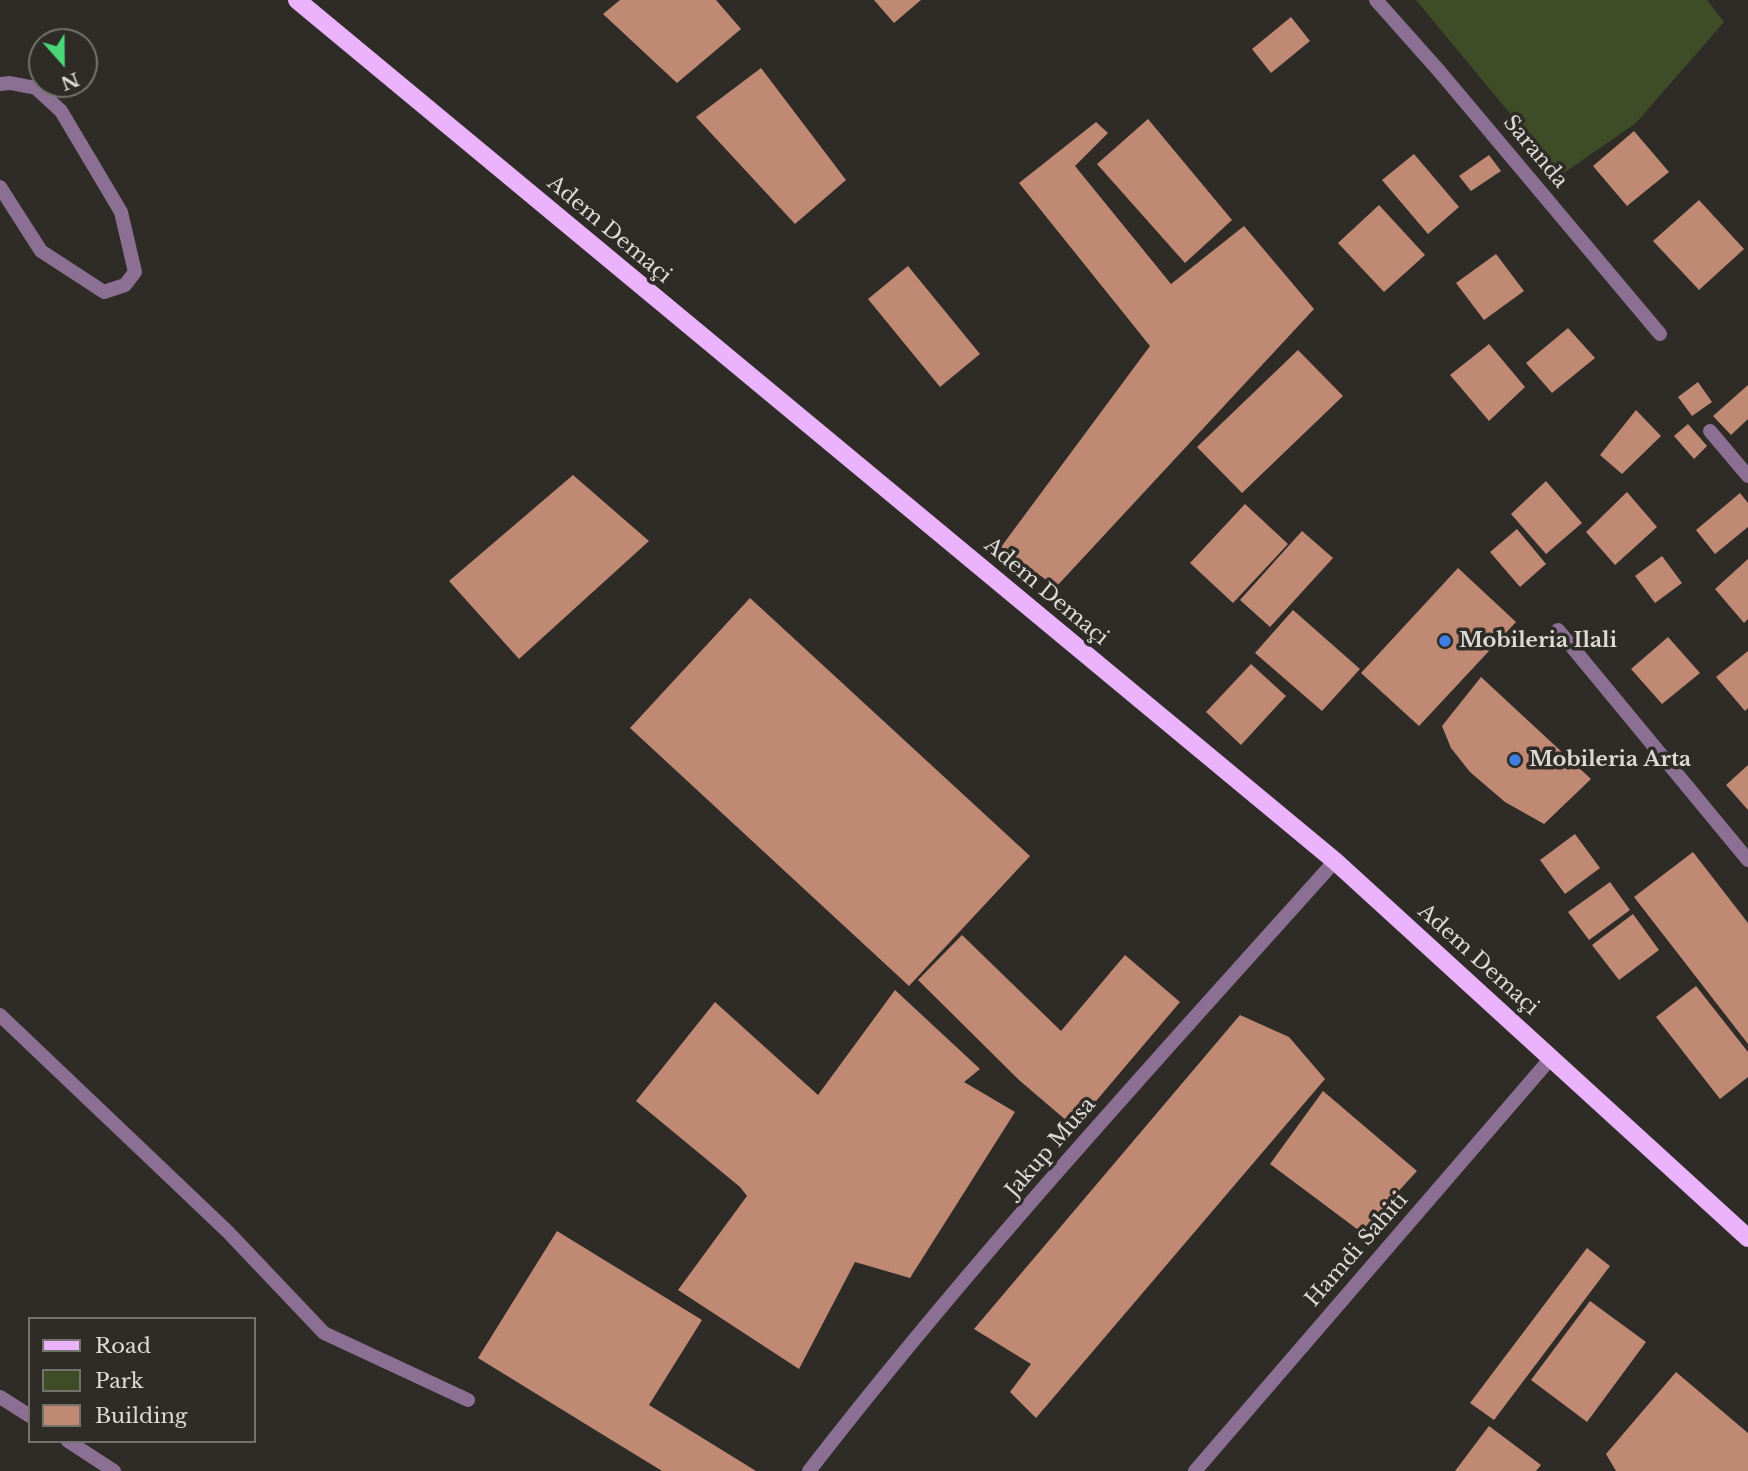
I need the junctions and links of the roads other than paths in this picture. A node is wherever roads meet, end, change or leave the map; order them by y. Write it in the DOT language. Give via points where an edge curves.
graph roads {
  1 [pos="297,0"];
  2 [pos="1376,0"];
  3 [pos="0,85"];
  4 [pos="0,187"];
  5 [pos="1660,334"];
  6 [pos="1710,431"];
  7 [pos="1748,476"];
  8 [pos="1558,630"];
  9 [pos="1748,860"];
  10 [pos="1335,861"];
  11 [pos="0,1015"];
  12 [pos="1551,1058"];
  13 [pos="1748,1238"];
  14 [pos="0,1397"];
  15 [pos="468,1400"];
  16 [pos="28,1415"];
  17 [pos="71,1443"];
  18 [pos="114,1471"];
  19 [pos="809,1471"];
  20 [pos="1195,1471"];
  1 -- 10 [label="main road, Adem Demaçi"];
  2 -- 5 [label="street, Saranda"];
  3 -- 4 [label="street" via="36,89 61,111 121,212 135,272 125,285 104,292 41,251"];
  6 -- 7 [label="street"];
  8 -- 9 [label="street"];
  10 -- 12 [label="main road, Adem Demaçi"];
  10 -- 19 [label="street, Jakup Musa" via="1076,1149 873,1388"];
  11 -- 15 [label="street" via="228,1232 324,1334"];
  12 -- 13 [label="main road, Adem Demaçi"];
  12 -- 20 [label="street, Hamdi Sahiti"];
  14 -- 16 [label="street"];
  17 -- 18 [label="street"];
}
